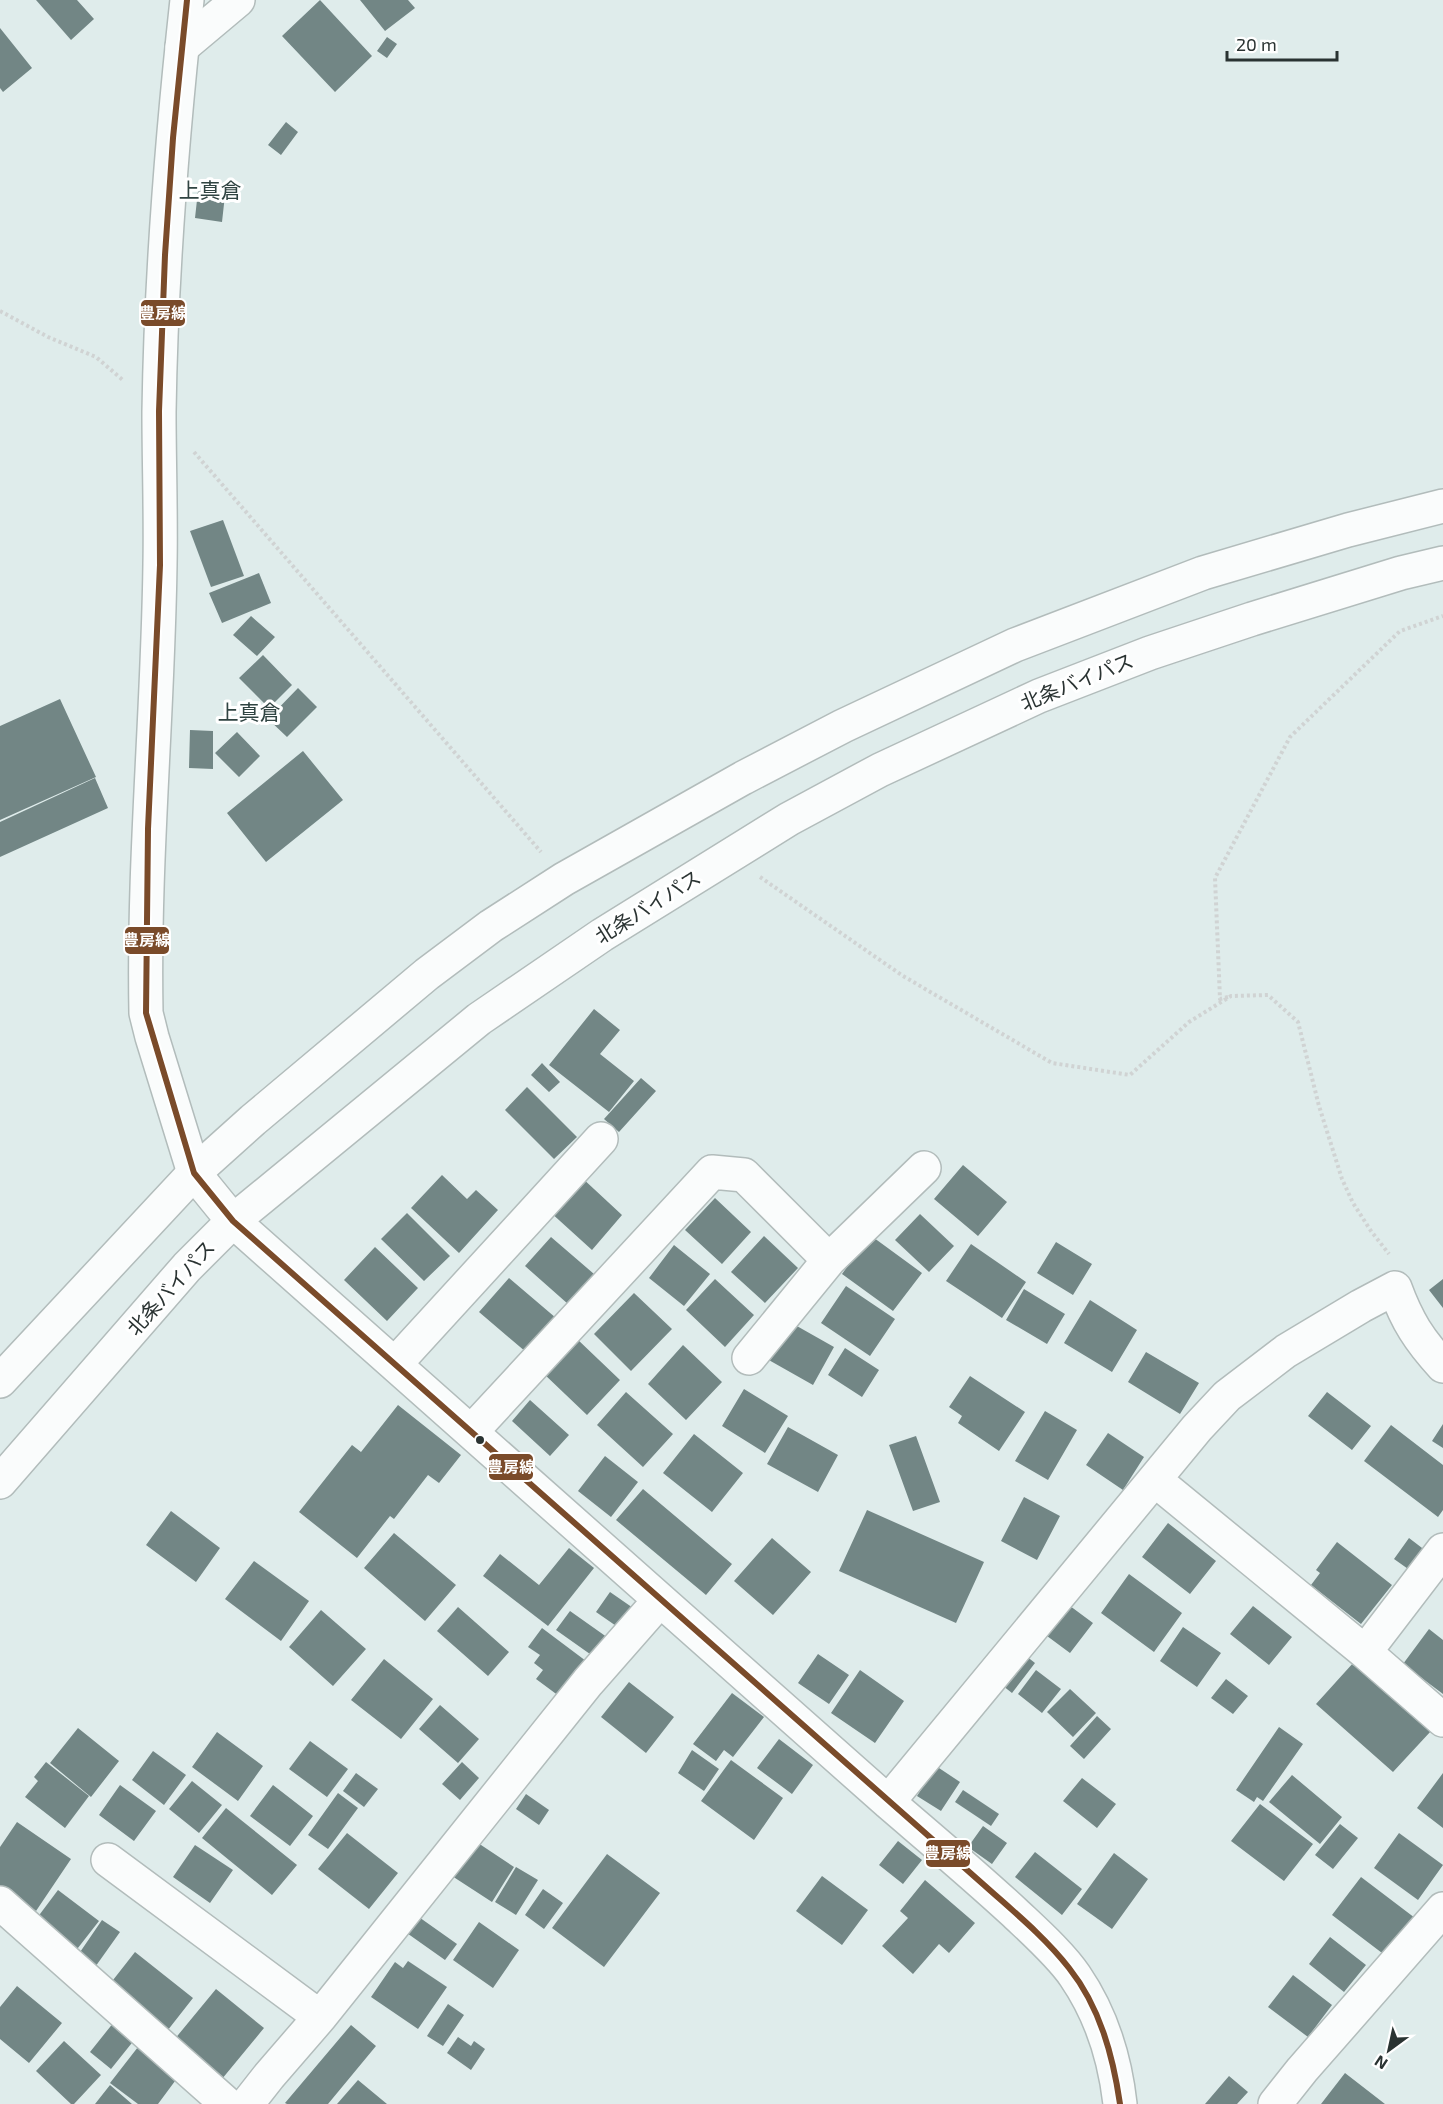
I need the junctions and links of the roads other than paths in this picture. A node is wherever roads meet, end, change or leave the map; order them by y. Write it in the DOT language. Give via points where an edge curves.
graph roads {
  1 [pos="187,0"];
  2 [pos="238,0"];
  3 [pos="182,47"];
  4 [pos="1443,506"];
  5 [pos="1443,563"];
  6 [pos="601,1139"];
  7 [pos="924,1168"];
  8 [pos="194,1173"];
  9 [pos="233,1221"];
  10 [pos="829,1260"];
  11 [pos="749,1358"];
  12 [pos="395,1364"];
  13 [pos="1443,1366"];
  14 [pos="0,1381"];
  15 [pos="471,1432"];
  16 [pos="1155,1480"];
  17 [pos="0,1482"];
  18 [pos="1443,1550"];
  19 [pos="660,1600"];
  20 [pos="1365,1652"];
  21 [pos="1443,1720"];
  22 [pos="888,1802"];
  23 [pos="108,1860"];
  24 [pos="0,1904"];
  25 [pos="1443,1909"];
  26 [pos="320,2017"];
  27 [pos="227,2104"];
  28 [pos="247,2104"];
  29 [pos="1120,2104"];
  30 [pos="1275,2104"];
  1 -- 3 [label="main road"];
  2 -- 3 [label="main road"];
  3 -- 8 [label="main road" via="167,211 159,411 160,565 148,829 146,1012"];
  4 -- 8 [label="main road" via="1203,573 1015,645 823,736 680,812 491,926 427,974"];
  5 -- 9 [label="main road, 北条バイパス" via="1252,619 1039,696 880,770 789,819 602,935 479,1019"];
  6 -- 12 [label="main road"];
  7 -- 10 [label="main road"];
  8 -- 9 [label="main road"];
  8 -- 14 [label="main road"];
  9 -- 12 [label="main road"];
  9 -- 17 [label="main road, 北条バイパス" via="187,1267"];
  10 -- 11 [label="main road"];
  10 -- 15 [label="main road" via="744,1175 712,1172"];
  12 -- 15 [label="main road"];
  13 -- 16 [label="main road" via="1422,1343 1403,1312 1395,1288 1286,1351 1227,1396"];
  15 -- 19 [label="main road"];
  16 -- 20 [label="main road"];
  16 -- 22 [label="main road"];
  18 -- 20 [label="main road"];
  19 -- 22 [label="main road"];
  19 -- 26 [label="main road" via="588,1682"];
  20 -- 21 [label="main road"];
  22 -- 29 [label="main road" via="1033,1929 1075,1976 1110,2048"];
  23 -- 26 [label="main road"];
  24 -- 27 [label="main road"];
  25 -- 30 [label="main road"];
  26 -- 28 [label="main road"];
}
